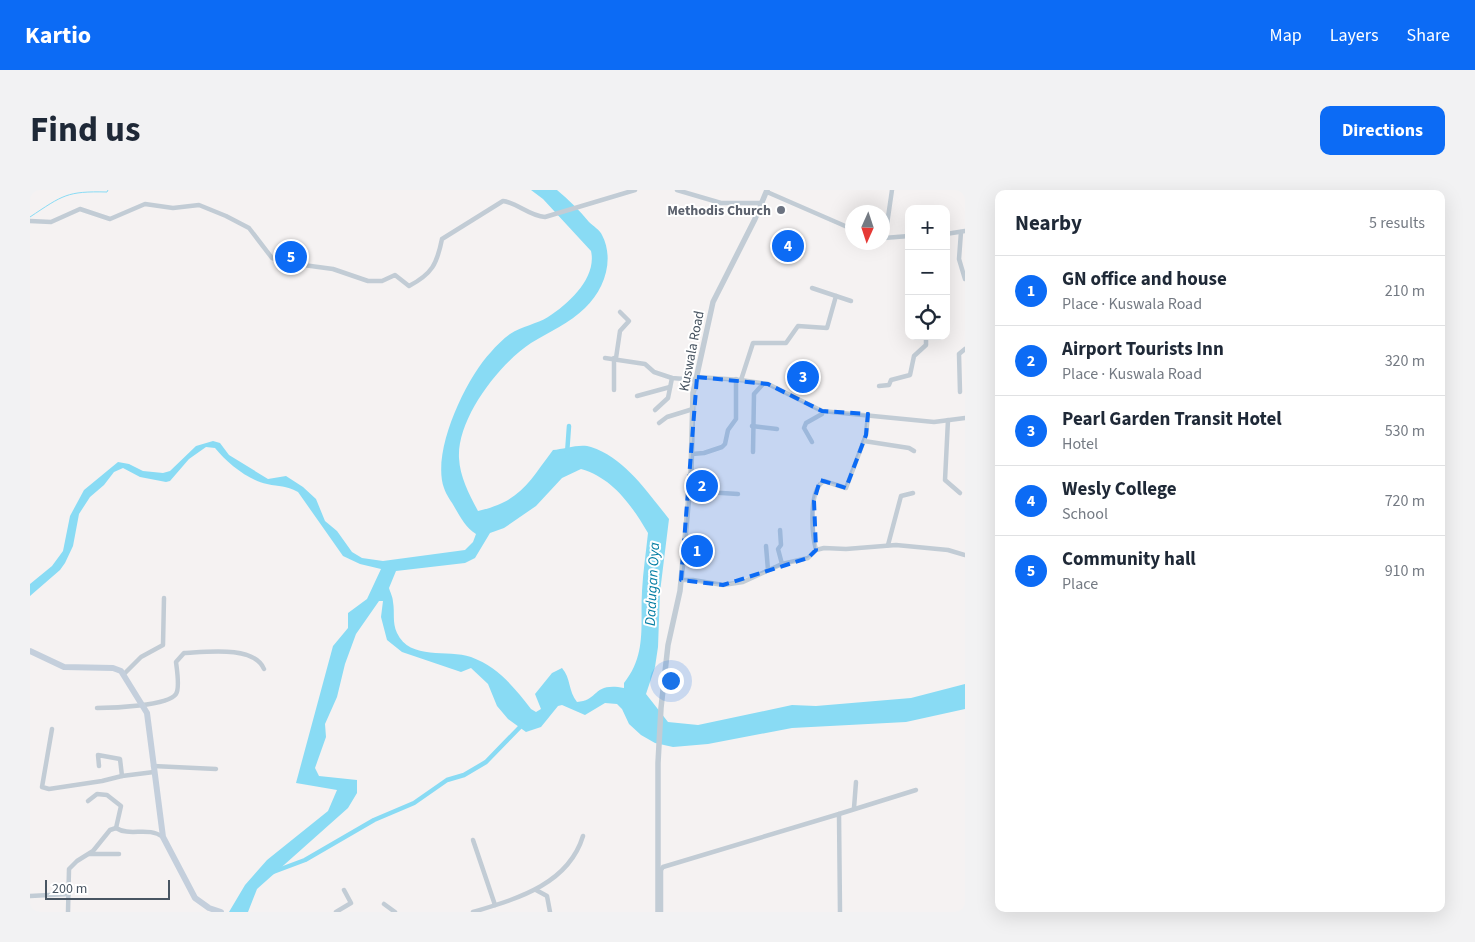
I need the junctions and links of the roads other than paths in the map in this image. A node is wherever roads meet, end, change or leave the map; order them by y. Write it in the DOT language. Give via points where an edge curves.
graph roads {
  1 [pos="635,190"];
  2 [pos="677,190"];
  3 [pos="892,190"];
  4 [pos="767,191"];
  5 [pos="762,203"];
  6 [pos="890,205"];
  7 [pos="31,221"];
  8 [pos="845,226"];
  9 [pos="963,232"];
  10 [pos="950,234"];
  11 [pos="905,236"];
  12 [pos="890,238"];
  13 [pos="965,279"];
  14 [pos="812,288"];
  15 [pos="836,296"];
  16 [pos="851,300"];
  17 [pos="620,312"];
  18 [pos="926,340"];
  19 [pos="965,349"];
  20 [pos="605,358"];
  21 [pos="615,358"];
  22 [pos="672,378"];
  23 [pos="697,379"];
  24 [pos="739,380"];
  25 [pos="763,384"];
  26 [pos="879,386"];
  27 [pos="670,387"];
  28 [pos="614,390"];
  29 [pos="960,392"];
  30 [pos="637,396"];
  31 [pos="693,409"];
  32 [pos="655,410"];
  33 [pos="822,411"];
  34 [pos="868,414"];
  35 [pos="965,418"];
  36 [pos="948,420"];
  37 [pos="659,423"];
  38 [pos="752,426"];
  39 [pos="776,429"];
  40 [pos="864,441"];
  41 [pos="812,442"];
  42 [pos="914,451"];
  43 [pos="752,452"];
  44 [pos="692,454"];
  45 [pos="689,491"];
  46 [pos="912,493"];
  47 [pos="960,493"];
  48 [pos="738,494"];
  49 [pos="780,530"];
  50 [pos="888,545"];
  51 [pos="766,546"];
  52 [pos="816,550"];
  53 [pos="965,555"];
  54 [pos="782,564"];
  55 [pos="768,570"];
  56 [pos="681,580"];
  57 [pos="164,598"];
  58 [pos="30,651"];
  59 [pos="264,669"];
  60 [pos="124,674"];
  61 [pos="144,706"];
  62 [pos="97,708"];
  63 [pos="52,729"];
  64 [pos="99,766"];
  65 [pos="154,769"];
  66 [pos="216,769"];
  67 [pos="122,776"];
  68 [pos="856,782"];
  69 [pos="916,790"];
  70 [pos="88,800"];
  71 [pos="854,808"];
  72 [pos="839,814"];
  73 [pos="116,828"];
  74 [pos="583,836"];
  75 [pos="163,837"];
  76 [pos="473,840"];
  77 [pos="88,854"];
  78 [pos="119,854"];
  79 [pos="344,890"];
  80 [pos="536,890"];
  81 [pos="69,894"];
  82 [pos="30,896"];
  83 [pos="384,904"];
  84 [pos="495,905"];
  85 [pos="68,912"];
  86 [pos="222,912"];
  87 [pos="336,912"];
  88 [pos="395,912"];
  89 [pos="473,912"];
  90 [pos="550,912"];
  91 [pos="660,912"];
  92 [pos="840,912"];
  1 -- 7 [label="street" via="545,217 503,201 442,239 432,270 409,286 395,275 382,281 368,280 333,270 281,262 272,258 249,228 199,205 173,208 145,204 110,219 80,208 51,222"];
  2 -- 5 [label="street" via="721,202"];
  3 -- 6 [label="street"];
  4 -- 5 [label="street, Kuswala Road"];
  4 -- 8 [label="street"];
  5 -- 23 [label="street, Kuswala Road" via="713,302"];
  9 -- 10 [label="street"];
  9 -- 13 [label="street" via="959,258"];
  11 -- 12 [label="street"];
  14 -- 15 [label="street"];
  15 -- 16 [label="street"];
  15 -- 24 [label="street" via="827,328 802,325 786,343 753,343"];
  17 -- 21 [label="street" via="629,321 620,331"];
  18 -- 26 [label="street" via="926,345 912,359 910,376"];
  19 -- 29 [label="street" via="959,354"];
  20 -- 21 [label="street"];
  21 -- 22 [label="street" via="645,364 654,372"];
  21 -- 28 [label="street"];
  22 -- 23 [label="street"];
  22 -- 27 [label="street"];
  23 -- 24 [label="street"];
  23 -- 31 [label="street, Kuswala Road"];
  24 -- 25 [label="street"];
  24 -- 44 [label="street" via="736,419 728,430 725,444 704,453"];
  25 -- 33 [label="street"];
  25 -- 38 [label="street" via="754,394"];
  27 -- 30 [label="street"];
  27 -- 32 [label="street" via="668,398"];
  31 -- 37 [label="street" via="667,417"];
  31 -- 44 [label="street, Kuswala Road"];
  33 -- 34 [label="street"];
  33 -- 41 [label="street" via="806,423 806,433"];
  34 -- 36 [label="street" via="934,422"];
  34 -- 40 [label="street"];
  35 -- 36 [label="street"];
  36 -- 47 [label="street" via="945,480"];
  38 -- 39 [label="street"];
  38 -- 43 [label="street"];
  40 -- 42 [label="street"];
  40 -- 52 [label="street" via="846,488 824,482 818,489 812,526"];
  44 -- 45 [label="street, Kuswala Road"];
  45 -- 48 [label="street"];
  45 -- 56 [label="street, Kuswala Road"];
  46 -- 50 [label="street" via="901,496"];
  49 -- 54 [label="street" via="778,550"];
  50 -- 52 [label="street"];
  50 -- 53 [label="street" via="948,550"];
  51 -- 55 [label="street"];
  52 -- 54 [label="street" via="803,560"];
  54 -- 55 [label="street"];
  55 -- 56 [label="street" via="743,582 723,585"];
  56 -- 91 [label="street, Kuswala Road" via="668,645 661,708 658,763"];
  57 -- 60 [label="street" via="163,645 141,657"];
  58 -- 60 [label="main road" via="64,667 113,668"];
  59 -- 61 [label="street" via="253,656 240,653 184,654 176,662 176,694"];
  60 -- 61 [label="main road"];
  61 -- 62 [label="street"];
  61 -- 65 [label="main road"];
  63 -- 67 [label="street" via="42,787 49,790"];
  64 -- 67 [label="street" via="98,755 120,759"];
  65 -- 66 [label="street"];
  65 -- 67 [label="street"];
  65 -- 75 [label="main road"];
  68 -- 71 [label="street"];
  69 -- 71 [label="street"];
  70 -- 73 [label="street" via="97,794 107,795 121,806"];
  71 -- 72 [label="street"];
  72 -- 91 [label="street" via="663,867"];
  72 -- 92 [label="street"];
  73 -- 75 [label="street" via="124,832 157,833"];
  73 -- 77 [label="street" via="110,830"];
  74 -- 80 [label="street" via="564,870"];
  75 -- 86 [label="main road" via="195,898"];
  76 -- 84 [label="street"];
  77 -- 78 [label="street"];
  77 -- 81 [label="street" via="69,869"];
  79 -- 87 [label="street" via="351,902"];
  80 -- 84 [label="street"];
  80 -- 90 [label="street" via="548,896"];
  81 -- 82 [label="street"];
  81 -- 85 [label="street"];
  83 -- 88 [label="street"];
  84 -- 89 [label="street"];
}
